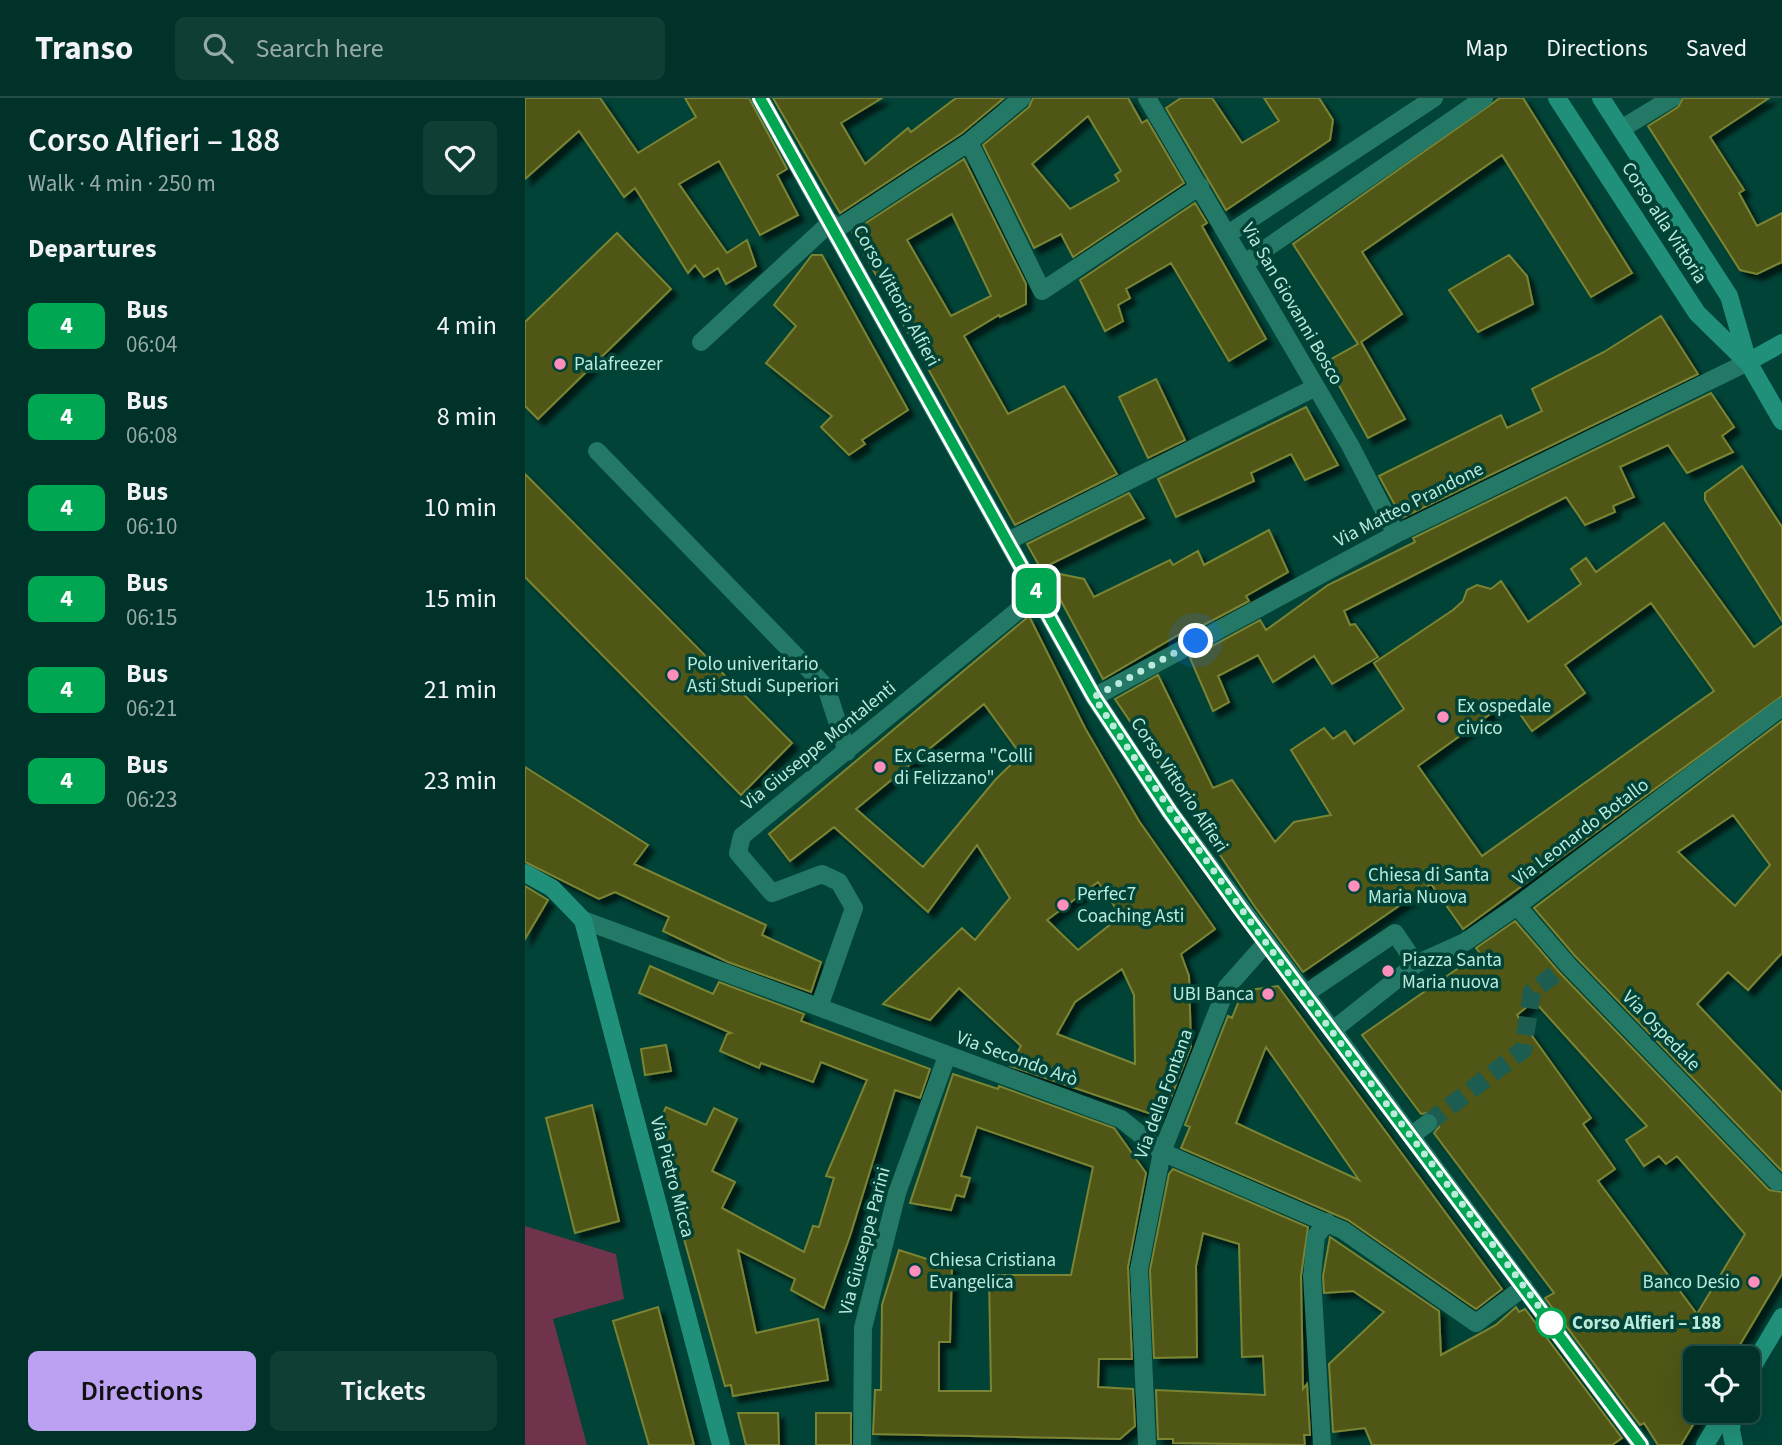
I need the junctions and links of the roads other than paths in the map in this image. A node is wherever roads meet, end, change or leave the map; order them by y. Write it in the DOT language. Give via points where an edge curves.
graph roads {
  1 [pos="760,98"];
  2 [pos="1022,98"];
  3 [pos="1147,98"];
  4 [pos="1434,98"];
  5 [pos="1484,98"];
  6 [pos="1557,98"];
  7 [pos="1601,98"];
  8 [pos="1672,98"];
  9 [pos="1622,129"];
  10 [pos="969,142"];
  11 [pos="1200,186"];
  12 [pos="1262,212"];
  13 [pos="833,226"];
  14 [pos="1228,234"];
  15 [pos="1278,239"];
  16 [pos="1245,263"];
  17 [pos="701,342"];
  18 [pos="1782,343"];
  19 [pos="1748,362"];
  20 [pos="1316,387"];
  21 [pos="1782,421"];
  22 [pos="597,452"];
  23 [pos="1396,534"];
  24 [pos="1008,541"];
  25 [pos="1038,594"];
  26 [pos="1094,697"];
  27 [pos="1782,707"];
  28 [pos="847,752"];
  29 [pos="525,873"];
  30 [pos="1517,906"];
  31 [pos="583,920"];
  32 [pos="1267,942"];
  33 [pos="1416,964"];
  34 [pos="1305,994"];
  35 [pos="819,1007"];
  36 [pos="1332,1030"];
  37 [pos="947,1056"];
  38 [pos="1427,1124"];
  39 [pos="1411,1136"];
  40 [pos="1162,1152"];
  41 [pos="1777,1182"];
  42 [pos="1327,1222"];
  43 [pos="1524,1287"];
  44 [pos="1782,1317"];
  45 [pos="1760,1354"];
  46 [pos="1718,1423"];
  47 [pos="1732,1423"];
  48 [pos="721,1445"];
  49 [pos="863,1445"];
  50 [pos="1147,1445"];
  51 [pos="1322,1445"];
  52 [pos="1641,1445"];
  53 [pos="1705,1445"];
  54 [pos="1734,1445"];
  1 -- 13 [label="street, Corso Vittorio Alfieri"];
  2 -- 10 [label="street"];
  3 -- 11 [label="street, Via San Giovanni Bosco"];
  4 -- 12 [label="street"];
  5 -- 15 [label="street"];
  6 -- 19 [label="street, Corso alla Vittoria" via="1697,313"];
  7 -- 9 [label="street, Corso alla Vittoria"];
  8 -- 9 [label="street"];
  9 -- 19 [label="street, Corso alla Vittoria" via="1729,296"];
  10 -- 11 [label="street" via="1042,291"];
  10 -- 13 [label="street"];
  11 -- 14 [label="street, Via San Giovanni Bosco"];
  12 -- 14 [label="street"];
  12 -- 15 [label="street"];
  13 -- 17 [label="street"];
  13 -- 24 [label="street, Corso Vittorio Alfieri"];
  14 -- 16 [label="street, Via San Giovanni Bosco"];
  15 -- 16 [label="street"];
  16 -- 20 [label="street, Via San Giovanni Bosco"];
  18 -- 19 [label="street"];
  19 -- 21 [label="street, Corso alla Vittoria"];
  19 -- 23 [label="street, Via Matteo Prandone"];
  20 -- 23 [label="street, Via San Giovanni Bosco"];
  20 -- 24 [label="street"];
  22 -- 28 [label="street" via="826,687"];
  23 -- 26 [label="street, Via Matteo Prandone"];
  24 -- 25 [label="street, Corso Vittorio Alfieri"];
  25 -- 26 [label="street, Corso Vittorio Alfieri"];
  25 -- 28 [label="street, Via Giuseppe Montalenti"];
  26 -- 32 [label="street, Corso Vittorio Alfieri" via="1170,812"];
  27 -- 30 [label="street, Via Leonardo Botallo"];
  28 -- 35 [label="street, Via Giuseppe Montalenti" via="742,836 739,853 772,893 823,874 839,882 854,908"];
  29 -- 31 [label="street, Via Secondo Arò" via="552,888"];
  30 -- 33 [label="street, Via Leonardo Botallo" via="1465,942"];
  30 -- 41 [label="street, Via Ospedale" via="1562,968"];
  31 -- 35 [label="street, Via Secondo Arò"];
  31 -- 48 [label="street, Via Pietro Micca"];
  32 -- 34 [label="street, Corso Vittorio Alfieri"];
  32 -- 40 [label="street, Via della Fontana" via="1227,987"];
  33 -- 34 [label="street" via="1395,933"];
  33 -- 36 [label="street, Via Leonardo Botallo"];
  34 -- 36 [label="street, Corso Vittorio Alfieri"];
  35 -- 37 [label="street, Via Secondo Arò"];
  36 -- 39 [label="street, Corso Vittorio Alfieri"];
  37 -- 40 [label="street, Via Secondo Arò" via="1121,1119"];
  37 -- 49 [label="street, Via Giuseppe Parini" via="897,1193 863,1328"];
  38 -- 39 [label="street"];
  39 -- 43 [label="street, Corso Vittorio Alfieri"];
  40 -- 42 [label="street, Via Secondo Arò"];
  40 -- 50 [label="street, Via della Fontana" via="1139,1269"];
  42 -- 43 [label="street, Via Secondo Arò" via="1476,1323"];
  42 -- 51 [label="street" via="1316,1236 1312,1276"];
  43 -- 52 [label="street, Corso Vittorio Alfieri"];
  44 -- 45 [label="street"];
  46 -- 53 [label="street"];
  47 -- 54 [label="street"];
}
